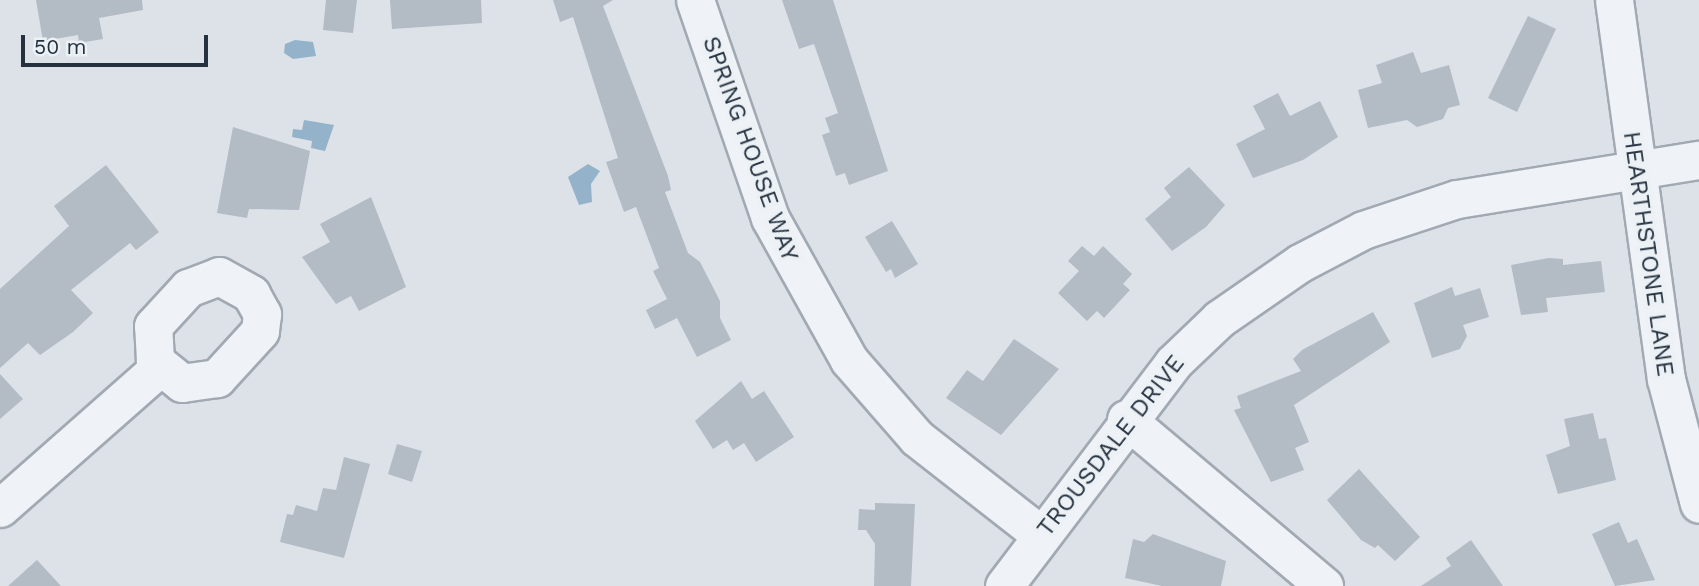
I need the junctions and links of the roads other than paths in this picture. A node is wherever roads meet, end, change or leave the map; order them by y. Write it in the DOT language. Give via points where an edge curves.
graph roads {
  1 [pos="695,0"];
  2 [pos="1614,0"];
  3 [pos="1699,160"];
  4 [pos="1636,168"];
  5 [pos="159,368"];
  6 [pos="1126,419"];
  7 [pos="1699,504"];
  8 [pos="0,508"];
  9 [pos="1041,535"];
  10 [pos="1004,586"];
  11 [pos="1324,586"];
  1 -- 9 [label="street, SPRING HOUSE WAY" via="770,218 849,360 917,438"];
  2 -- 4 [label="street, HEARTHSTONE LANE"];
  3 -- 4 [label="street, TROUSDALE DRIVE"];
  4 -- 6 [label="street, TROUSDALE DRIVE" via="1457,199 1342,239 1219,319"];
  4 -- 7 [label="street, HEARTHSTONE LANE" via="1666,379"];
  5 -- 8 [label="street"];
  6 -- 9 [label="street, TROUSDALE DRIVE"];
  6 -- 11 [label="street"];
  9 -- 10 [label="street, TROUSDALE DRIVE"];
}
